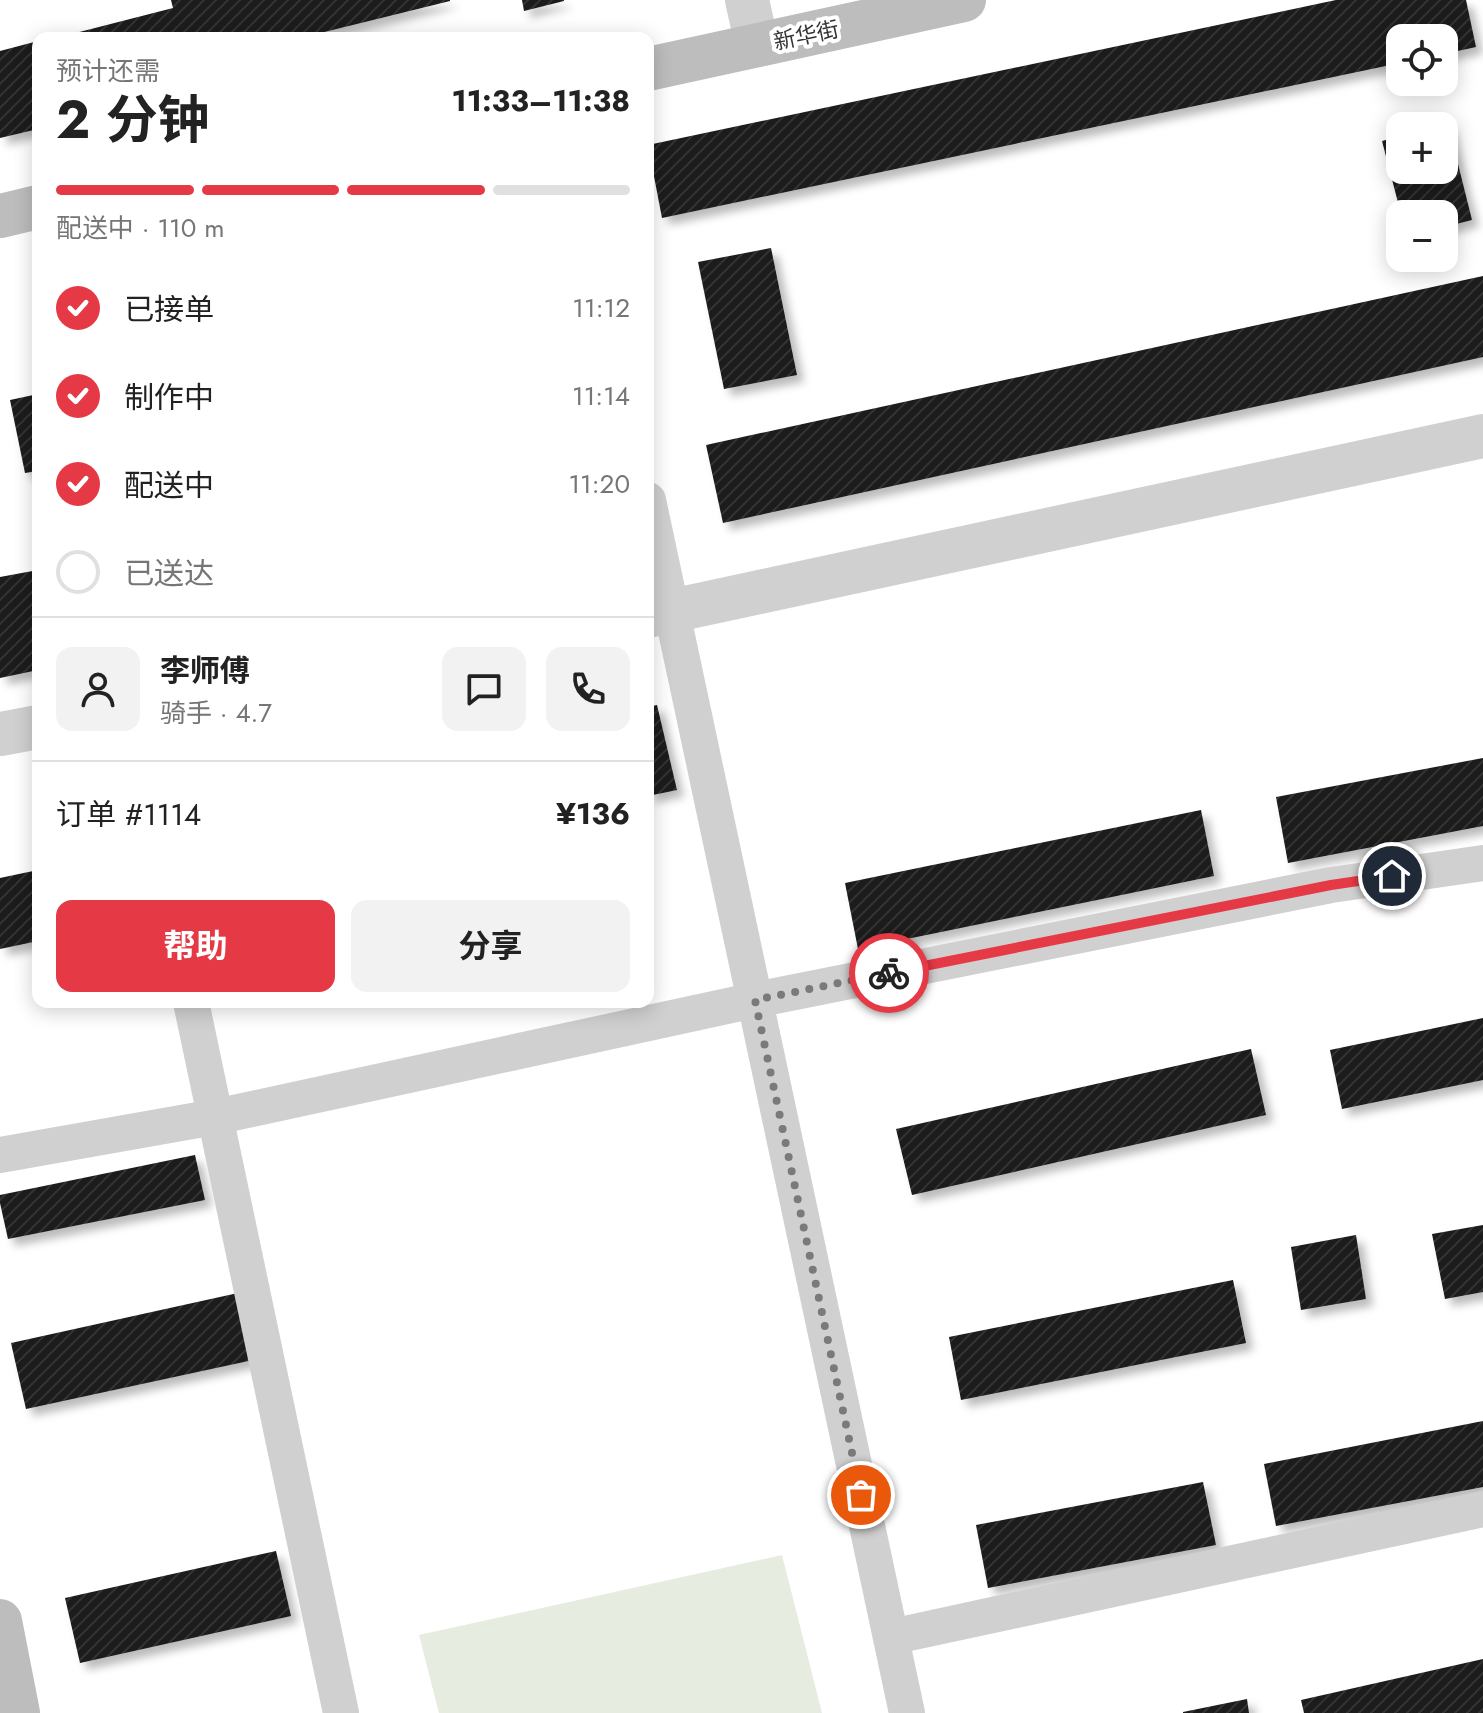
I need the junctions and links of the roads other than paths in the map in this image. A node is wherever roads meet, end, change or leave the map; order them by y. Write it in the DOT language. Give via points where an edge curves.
graph roads {
  1 [pos="747,0"];
  2 [pos="964,0"];
  3 [pos="757,45"];
  4 [pos="654,68"];
  5 [pos="32,208"];
  6 [pos="0,216"];
  7 [pos="1483,436"];
  8 [pos="654,557"];
  9 [pos="660,614"];
  10 [pos="32,728"];
  11 [pos="0,734"];
  12 [pos="1483,863"];
  13 [pos="755,1000"];
  14 [pos="192,1008"];
  15 [pos="215,1117"];
  16 [pos="0,1155"];
  17 [pos="1483,1509"];
  18 [pos="0,1621"];
  19 [pos="891,1637"];
  20 [pos="18,1713"];
  21 [pos="341,1713"];
  22 [pos="907,1713"];
  1 -- 3 [label="street"];
  2 -- 3 [label="main road, 新华街"];
  3 -- 4 [label="main road, 新华街"];
  5 -- 6 [label="main road"];
  7 -- 9 [label="street"];
  8 -- 9 [label="street"];
  9 -- 13 [label="street"];
  10 -- 11 [label="street"];
  12 -- 13 [label="street" via="1331,885"];
  13 -- 15 [label="street"];
  13 -- 19 [label="street"];
  14 -- 15 [label="street"];
  15 -- 16 [label="street"];
  15 -- 21 [label="street"];
  17 -- 19 [label="street"];
  18 -- 20 [label="main road"];
  19 -- 22 [label="street"];
}
